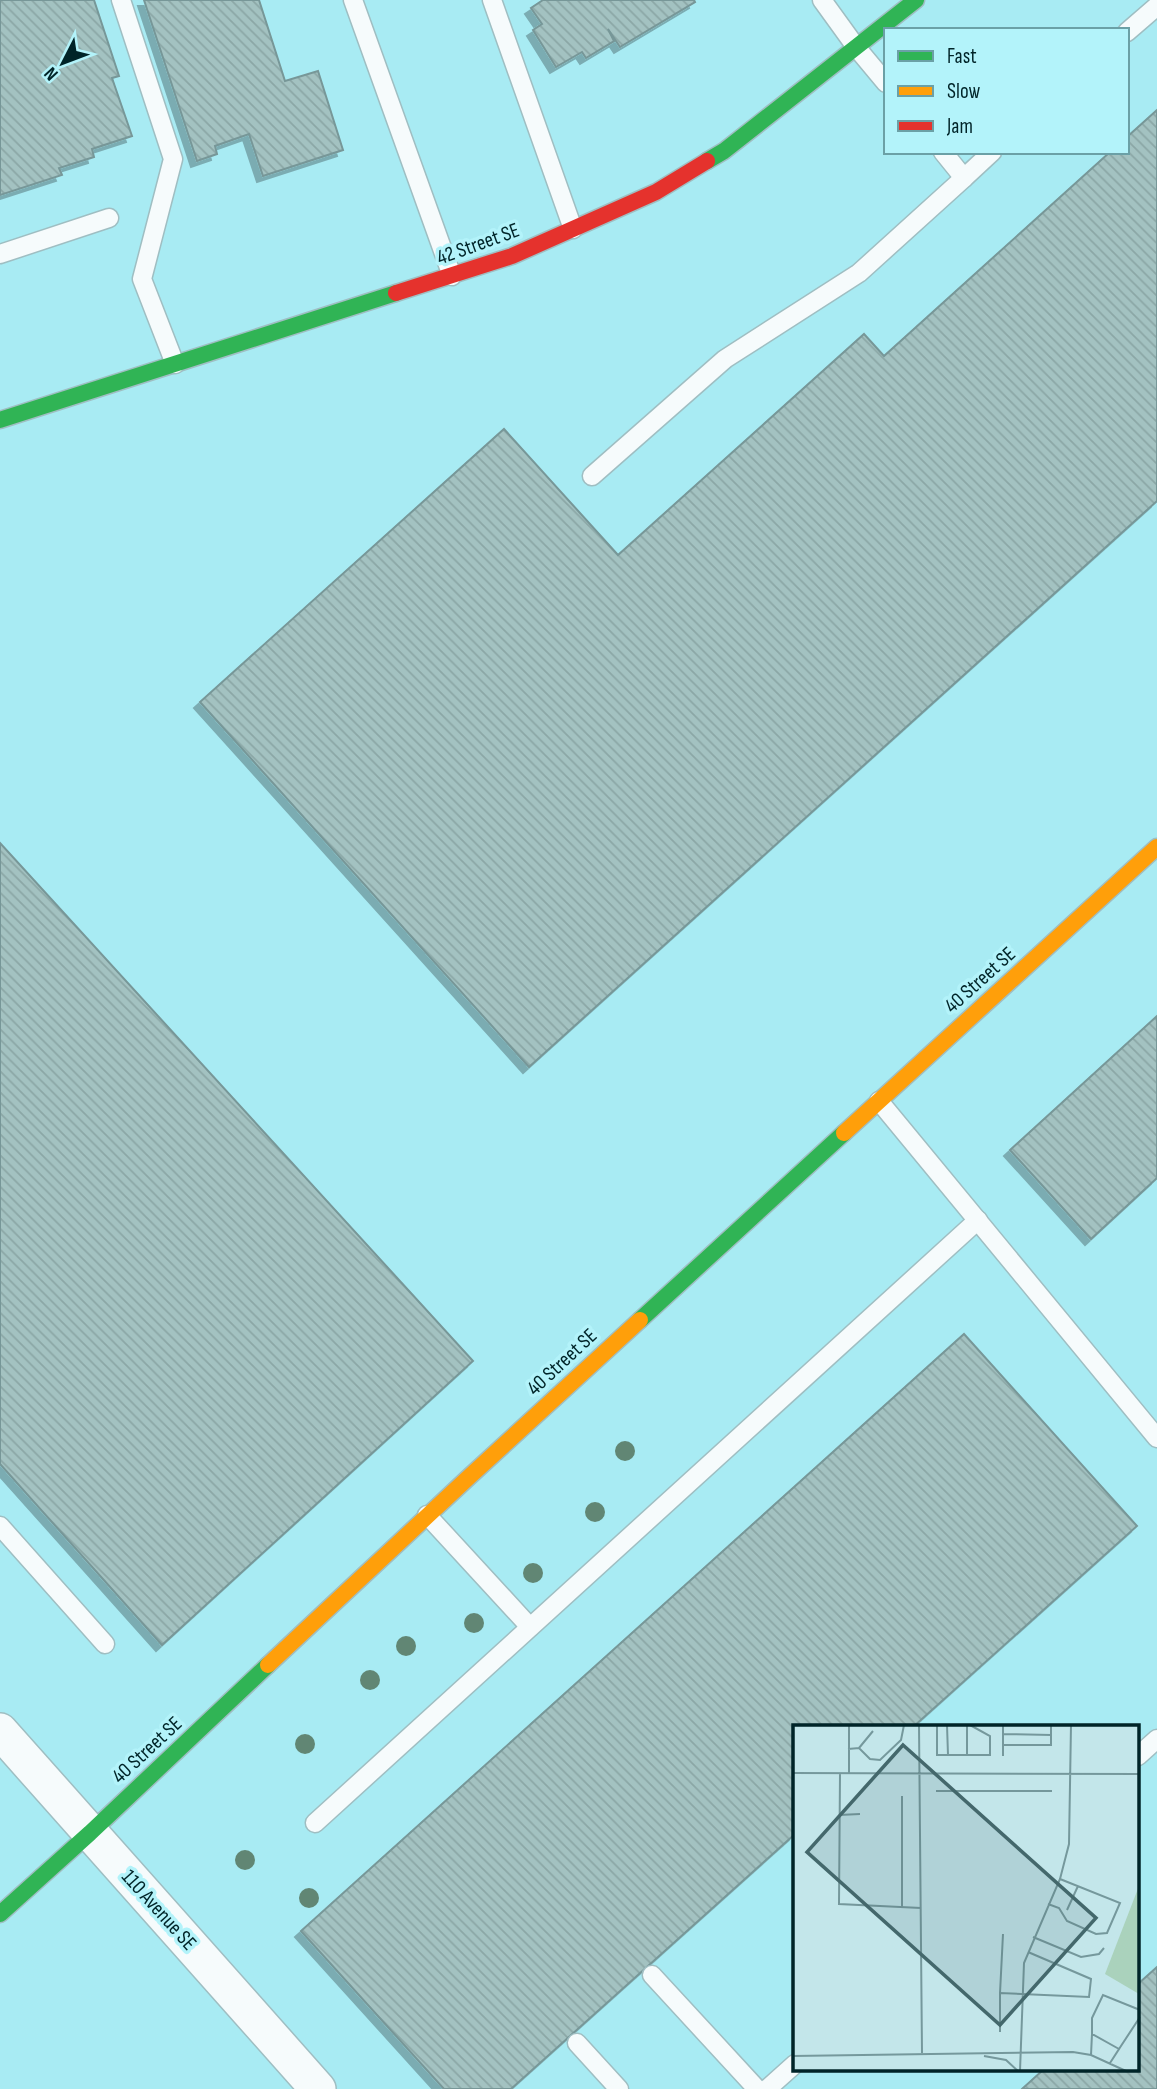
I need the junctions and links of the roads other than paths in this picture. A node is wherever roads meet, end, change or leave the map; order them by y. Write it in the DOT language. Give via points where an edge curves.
graph roads {
  1 [pos="121,0"];
  2 [pos="353,0"];
  3 [pos="492,0"];
  4 [pos="822,0"];
  5 [pos="916,0"];
  6 [pos="1157,6"];
  7 [pos="1129,30"];
  8 [pos="856,47"];
  9 [pos="884,81"];
  10 [pos="945,154"];
  11 [pos="990,154"];
  12 [pos="964,178"];
  13 [pos="109,218"];
  14 [pos="573,229"];
  15 [pos="0,254"];
  16 [pos="452,276"];
  17 [pos="175,364"];
  18 [pos="0,420"];
  19 [pos="592,476"];
  20 [pos="1157,847"];
  21 [pos="879,1101"];
  22 [pos="978,1220"];
  23 [pos="1157,1438"];
  24 [pos="427,1515"];
  25 [pos="0,1526"];
  26 [pos="530,1627"];
  27 [pos="106,1644"];
  28 [pos="0,1731"];
  29 [pos="1157,1739"];
  30 [pos="1140,1754"];
  31 [pos="315,1823"];
  32 [pos="90,1833"];
  33 [pos="0,1914"];
  34 [pos="652,1975"];
  35 [pos="577,2043"];
  36 [pos="793,2066"];
  37 [pos="318,2089"];
  38 [pos="619,2089"];
  39 [pos="757,2089"];
  40 [pos="767,2089"];
  1 -- 17 [label="lane" via="173,159 142,279"];
  2 -- 16 [label="lane"];
  3 -- 14 [label="lane"];
  4 -- 8 [label="lane"];
  5 -- 8 [label="street, 42 Street SE"];
  6 -- 7 [label="lane"];
  8 -- 9 [label="lane"];
  8 -- 14 [label="street, 42 Street SE" via="724,151 656,192"];
  10 -- 12 [label="lane"];
  11 -- 12 [label="lane"];
  12 -- 19 [label="lane" via="859,273 725,359"];
  13 -- 15 [label="lane"];
  14 -- 16 [label="street, 42 Street SE"];
  16 -- 17 [label="street, 42 Street SE"];
  17 -- 18 [label="street, 42 Street SE"];
  20 -- 21 [label="street, 40 Street SE"];
  21 -- 22 [label="lane"];
  21 -- 24 [label="street, 40 Street SE"];
  22 -- 23 [label="lane"];
  22 -- 26 [label="lane"];
  24 -- 26 [label="lane"];
  24 -- 32 [label="street, 40 Street SE"];
  25 -- 27 [label="lane"];
  26 -- 31 [label="lane"];
  28 -- 32 [label="street, 110 Avenue SE"];
  29 -- 30 [label="lane"];
  32 -- 33 [label="street, 40 Street SE"];
  32 -- 37 [label="street, 110 Avenue SE"];
  34 -- 39 [label="lane"];
  35 -- 38 [label="lane"];
  36 -- 40 [label="lane"];
}
